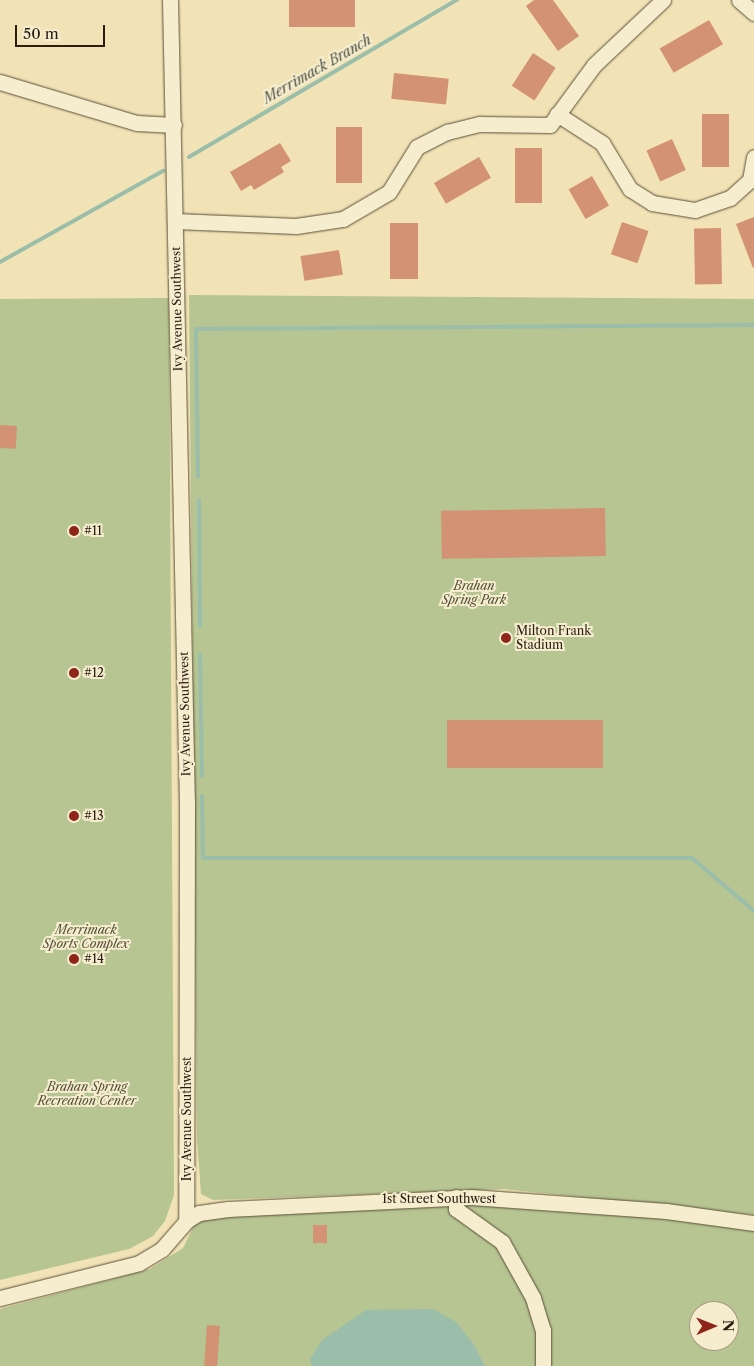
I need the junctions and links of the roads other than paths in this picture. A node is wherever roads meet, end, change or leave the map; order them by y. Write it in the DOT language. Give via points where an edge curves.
graph roads {
  1 [pos="170,0"];
  2 [pos="663,0"];
  3 [pos="739,0"];
  4 [pos="754,13"];
  5 [pos="0,82"];
  6 [pos="557,114"];
  7 [pos="174,125"];
  8 [pos="754,157"];
  9 [pos="175,221"];
  10 [pos="456,1197"];
  11 [pos="186,1221"];
  12 [pos="754,1223"];
  13 [pos="0,1298"];
  14 [pos="543,1366"];
  1 -- 7 [label="street, Ivy Avenue Southwest"];
  2 -- 6 [label="street" via="594,65"];
  3 -- 4 [label="street"];
  5 -- 7 [label="street" via="137,123"];
  6 -- 8 [label="street" via="602,143 630,189 652,203 695,210 730,198 750,180"];
  6 -- 9 [label="street" via="550,125 480,124 447,132 418,147 390,192 343,219 296,226"];
  7 -- 9 [label="street, Ivy Avenue Southwest"];
  9 -- 11 [label="street, Ivy Avenue Southwest" via="188,905"];
  10 -- 11 [label="street, 1st Street Southwest" via="228,1209 199,1213"];
  10 -- 12 [label="street, 1st Street Southwest" via="666,1211"];
  10 -- 14 [label="street" via="456,1209 502,1242 533,1298 543,1330"];
  11 -- 13 [label="street" via="162,1249 139,1263"];
}
